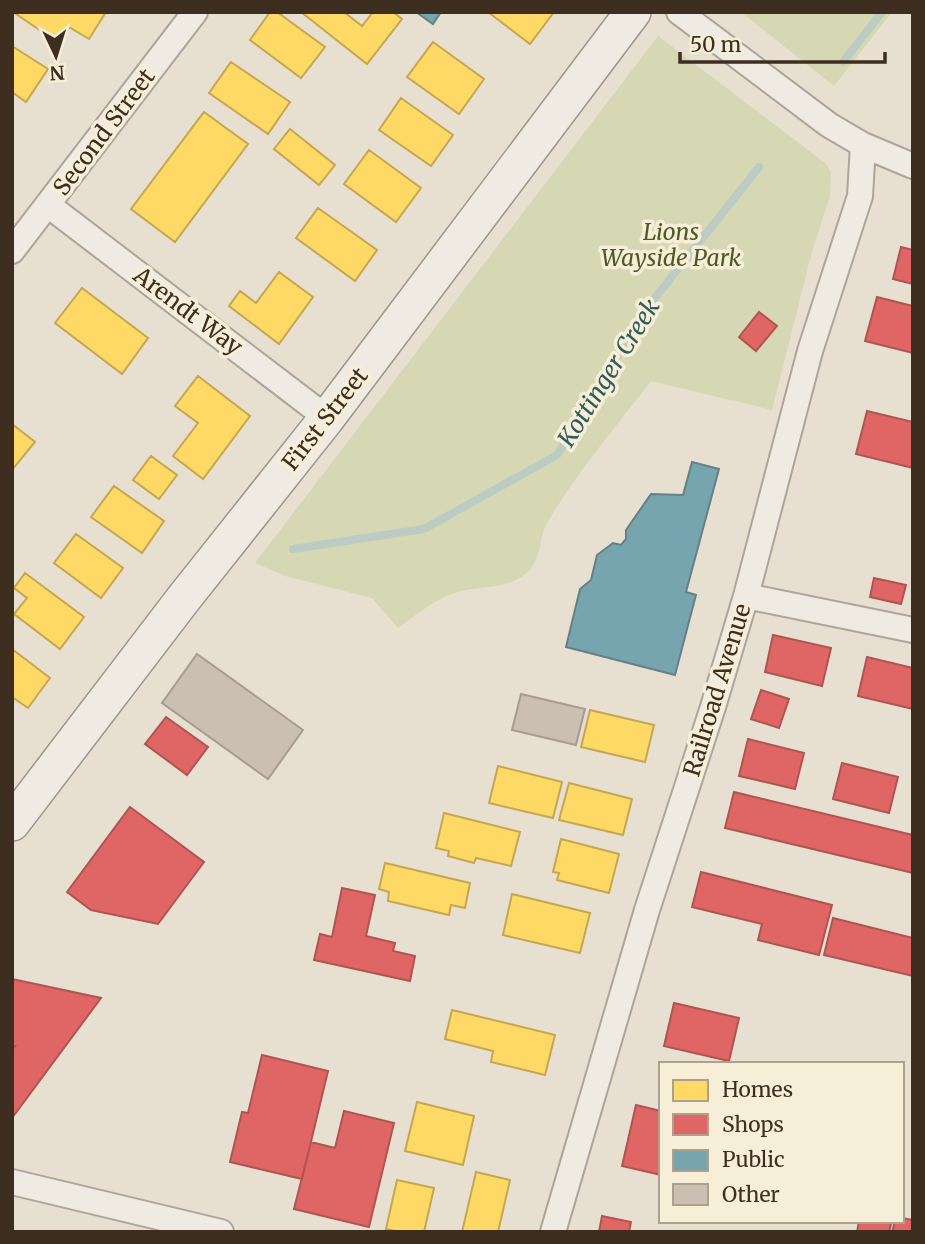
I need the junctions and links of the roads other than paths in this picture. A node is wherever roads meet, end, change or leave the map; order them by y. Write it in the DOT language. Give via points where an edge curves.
graph roads {
  1 [pos="195,12"];
  2 [pos="633,12"];
  3 [pos="679,12"];
  4 [pos="863,145"];
  5 [pos="913,166"];
  6 [pos="48,205"];
  7 [pos="12,251"];
  8 [pos="327,418"];
  9 [pos="746,596"];
  10 [pos="913,630"];
  11 [pos="12,823"];
  12 [pos="12,1182"];
  13 [pos="221,1232"];
  14 [pos="553,1232"];
  1 -- 6 [label="street, Second Street"];
  2 -- 8 [label="street, First Street"];
  3 -- 4 [label="street" via="829,125"];
  4 -- 5 [label="street"];
  4 -- 9 [label="street, Railroad Avenue" via="859,196 810,351"];
  6 -- 7 [label="street, Second Street"];
  6 -- 8 [label="street, Arendt Way"];
  8 -- 11 [label="street, First Street"];
  9 -- 10 [label="street"];
  9 -- 14 [label="street, Railroad Avenue" via="647,910"];
  12 -- 13 [label="street"];
}
